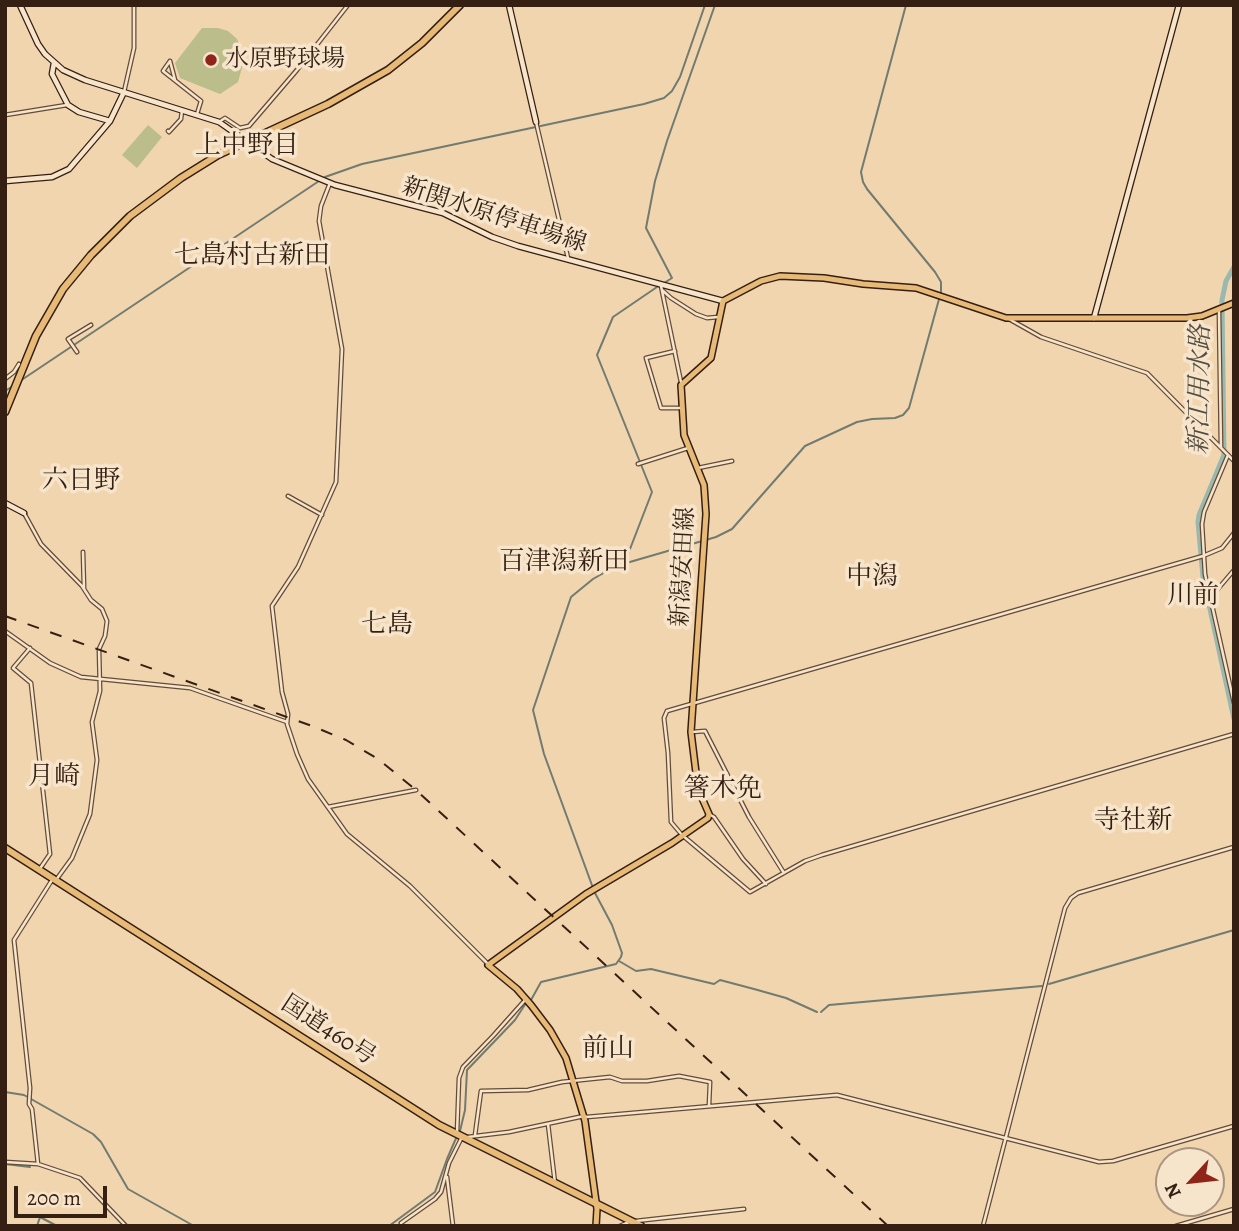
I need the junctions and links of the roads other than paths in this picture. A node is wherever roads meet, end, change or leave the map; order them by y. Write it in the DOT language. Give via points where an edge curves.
graph roads {
  1 [pos="20,5"];
  2 [pos="134,5"];
  3 [pos="348,5"];
  4 [pos="460,5"];
  5 [pos="509,5"];
  6 [pos="1179,5"];
  7 [pos="54,63"];
  8 [pos="175,80"];
  9 [pos="124,92"];
  10 [pos="68,105"];
  11 [pos="182,110"];
  12 [pos="197,114"];
  13 [pos="5,115"];
  14 [pos="110,121"];
  15 [pos="219,122"];
  16 [pos="536,122"];
  17 [pos="168,131"];
  18 [pos="245,141"];
  19 [pos="5,181"];
  20 [pos="328,182"];
  21 [pos="568,259"];
  22 [pos="662,288"];
  23 [pos="723,301"];
  24 [pos="1234,303"];
  25 [pos="1218,309"];
  26 [pos="718,317"];
  27 [pos="1006,317"];
  28 [pos="1093,319"];
  29 [pos="91,325"];
  30 [pos="675,351"];
  31 [pos="77,352"];
  32 [pos="19,364"];
  33 [pos="5,379"];
  34 [pos="681,385"];
  35 [pos="683,407"];
  36 [pos="5,412"];
  37 [pos="689,448"];
  38 [pos="1222,449"];
  39 [pos="1227,454"];
  40 [pos="732,461"];
  41 [pos="1234,461"];
  42 [pos="639,464"];
  43 [pos="698,468"];
  44 [pos="288,496"];
  45 [pos="5,503"];
  46 [pos="23,512"];
  47 [pos="322,515"];
  48 [pos="1234,533"];
  49 [pos="83,552"];
  50 [pos="1202,556"];
  51 [pos="1234,570"];
  52 [pos="84,588"];
  53 [pos="1217,590"];
  54 [pos="5,631"];
  55 [pos="30,648"];
  56 [pos="99,678"];
  57 [pos="692,703"];
  58 [pos="1234,703"];
  59 [pos="287,722"];
  60 [pos="691,732"];
  61 [pos="1234,734"];
  62 [pos="416,790"];
  63 [pos="328,807"];
  64 [pos="709,814"];
  65 [pos="682,835"];
  66 [pos="1234,847"];
  67 [pos="5,848"];
  68 [pos="39,870"];
  69 [pos="783,873"];
  70 [pos="55,879"];
  71 [pos="766,884"];
  72 [pos="488,965"];
  73 [pos="526,999"];
  74 [pos="574,1082"];
  75 [pos="709,1106"];
  76 [pos="584,1116"];
  77 [pos="548,1124"];
  78 [pos="1234,1126"];
  79 [pos="461,1135"];
  80 [pos="475,1135"];
  81 [pos="1006,1138"];
  82 [pos="5,1162"];
  83 [pos="38,1164"];
  84 [pos="446,1174"];
  85 [pos="555,1182"];
  86 [pos="596,1202"];
  87 [pos="744,1209"];
  88 [pos="1234,1209"];
  89 [pos="631,1221"];
  90 [pos="401,1223"];
  91 [pos="126,1226"];
  92 [pos="453,1226"];
  93 [pos="596,1226"];
  94 [pos="620,1226"];
  95 [pos="641,1226"];
  96 [pos="983,1226"];
  97 [pos="1176,1226"];
  1 -- 7 [label="main road, 新関水原停車場線" via="38,44"];
  2 -- 9 [label="street" via="134,48"];
  3 -- 15 [label="street" via="249,126 240,128 225,118"];
  4 -- 18 [label="highway" via="388,70 328,104"];
  5 -- 16 [label="main road"];
  6 -- 28 [label="main road"];
  7 -- 9 [label="main road, 新関水原停車場線" via="74,76"];
  7 -- 10 [label="main road" via="52,74"];
  8 -- 8 [label="street" via="163,71 170,61 173,71"];
  8 -- 12 [label="street" via="201,101"];
  9 -- 11 [label="main road, 新関水原停車場線"];
  9 -- 14 [label="main road"];
  10 -- 13 [label="street"];
  10 -- 14 [label="main road"];
  11 -- 12 [label="main road, 新関水原停車場線"];
  11 -- 17 [label="street" via="181,118"];
  12 -- 15 [label="main road, 新関水原停車場線"];
  14 -- 19 [label="main road" via="69,169 52,177"];
  15 -- 18 [label="main road, 新関水原停車場線"];
  16 -- 21 [label="street"];
  18 -- 20 [label="main road, 新関水原停車場線" via="262,154"];
  18 -- 36 [label="highway" via="181,178 113,232 63,289 43,322"];
  20 -- 21 [label="main road, 新関水原停車場線" via="443,213 492,237"];
  20 -- 47 [label="street" via="319,221 342,361 336,482"];
  21 -- 22 [label="main road, 新関水原停車場線"];
  22 -- 23 [label="main road, 新関水原停車場線"];
  22 -- 26 [label="street" via="696,314"];
  22 -- 30 [label="street"];
  23 -- 26 [label="main road"];
  23 -- 27 [label="main road" via="780,276 824,278 906,286"];
  24 -- 25 [label="main road"];
  25 -- 28 [label="main road" via="1187,318"];
  25 -- 38 [label="street"];
  26 -- 34 [label="main road" via="711,358"];
  27 -- 28 [label="main road"];
  27 -- 38 [label="street" via="1041,337 1147,373"];
  29 -- 31 [label="street" via="68,339"];
  30 -- 34 [label="street"];
  30 -- 35 [label="street" via="646,358 661,408"];
  32 -- 33 [label="street"];
  34 -- 35 [label="main road, 新潟安田線"];
  35 -- 37 [label="main road, 新潟安田線"];
  37 -- 42 [label="street"];
  37 -- 43 [label="main road, 新潟安田線"];
  38 -- 39 [label="street"];
  39 -- 41 [label="street"];
  39 -- 50 [label="street" via="1203,519"];
  40 -- 43 [label="street"];
  43 -- 57 [label="main road, 新潟安田線" via="705,491 706,530"];
  44 -- 47 [label="street"];
  45 -- 46 [label="main road"];
  46 -- 52 [label="street" via="41,544"];
  47 -- 59 [label="street" via="298,567 272,606"];
  48 -- 50 [label="street" via="1222,548"];
  49 -- 52 [label="street"];
  50 -- 57 [label="street"];
  50 -- 58 [label="street"];
  51 -- 53 [label="street"];
  52 -- 56 [label="street" via="107,621 99,649"];
  54 -- 55 [label="street"];
  55 -- 56 [label="street" via="74,674"];
  55 -- 68 [label="street" via="13,668 31,683 50,855"];
  56 -- 59 [label="street" via="190,688"];
  56 -- 70 [label="street" via="92,722 97,760 90,814 72,858"];
  57 -- 60 [label="main road, 新潟安田線"];
  57 -- 65 [label="street" via="664,715 671,822"];
  59 -- 63 [label="street" via="300,763"];
  60 -- 64 [label="main road, 新潟安田線" via="698,789"];
  60 -- 69 [label="street" via="705,731"];
  61 -- 69 [label="street" via="821,855"];
  62 -- 63 [label="street"];
  63 -- 72 [label="street" via="351,838 410,886"];
  64 -- 65 [label="main road"];
  64 -- 71 [label="street"];
  65 -- 71 [label="street" via="746,890"];
  65 -- 72 [label="main road" via="594,889"];
  66 -- 81 [label="street" via="1071,898"];
  67 -- 68 [label="highway, 国道460号"];
  68 -- 70 [label="highway, 国道460号"];
  69 -- 71 [label="street"];
  70 -- 79 [label="highway, 国道460号"];
  70 -- 83 [label="street" via="12,947"];
  72 -- 73 [label="main road"];
  73 -- 74 [label="main road" via="559,1044"];
  73 -- 79 [label="street" via="463,1067 459,1078"];
  74 -- 75 [label="street" via="679,1076 710,1083"];
  74 -- 76 [label="main road"];
  74 -- 80 [label="street" via="479,1092"];
  75 -- 76 [label="street"];
  75 -- 81 [label="street" via="838,1095"];
  76 -- 77 [label="street"];
  76 -- 86 [label="main road"];
  77 -- 80 [label="street"];
  77 -- 85 [label="street"];
  78 -- 81 [label="street" via="1108,1162"];
  79 -- 80 [label="street"];
  79 -- 84 [label="street"];
  79 -- 85 [label="highway, 国道460号"];
  81 -- 96 [label="street"];
  82 -- 83 [label="street"];
  83 -- 91 [label="street" via="80,1178"];
  84 -- 90 [label="street" via="435,1199"];
  84 -- 92 [label="street"];
  85 -- 86 [label="highway, 国道460号"];
  86 -- 89 [label="highway, 国道460号"];
  86 -- 93 [label="main road"];
  87 -- 89 [label="street"];
  88 -- 97 [label="street"];
  89 -- 94 [label="street"];
  89 -- 95 [label="highway, 国道460号"];
}
